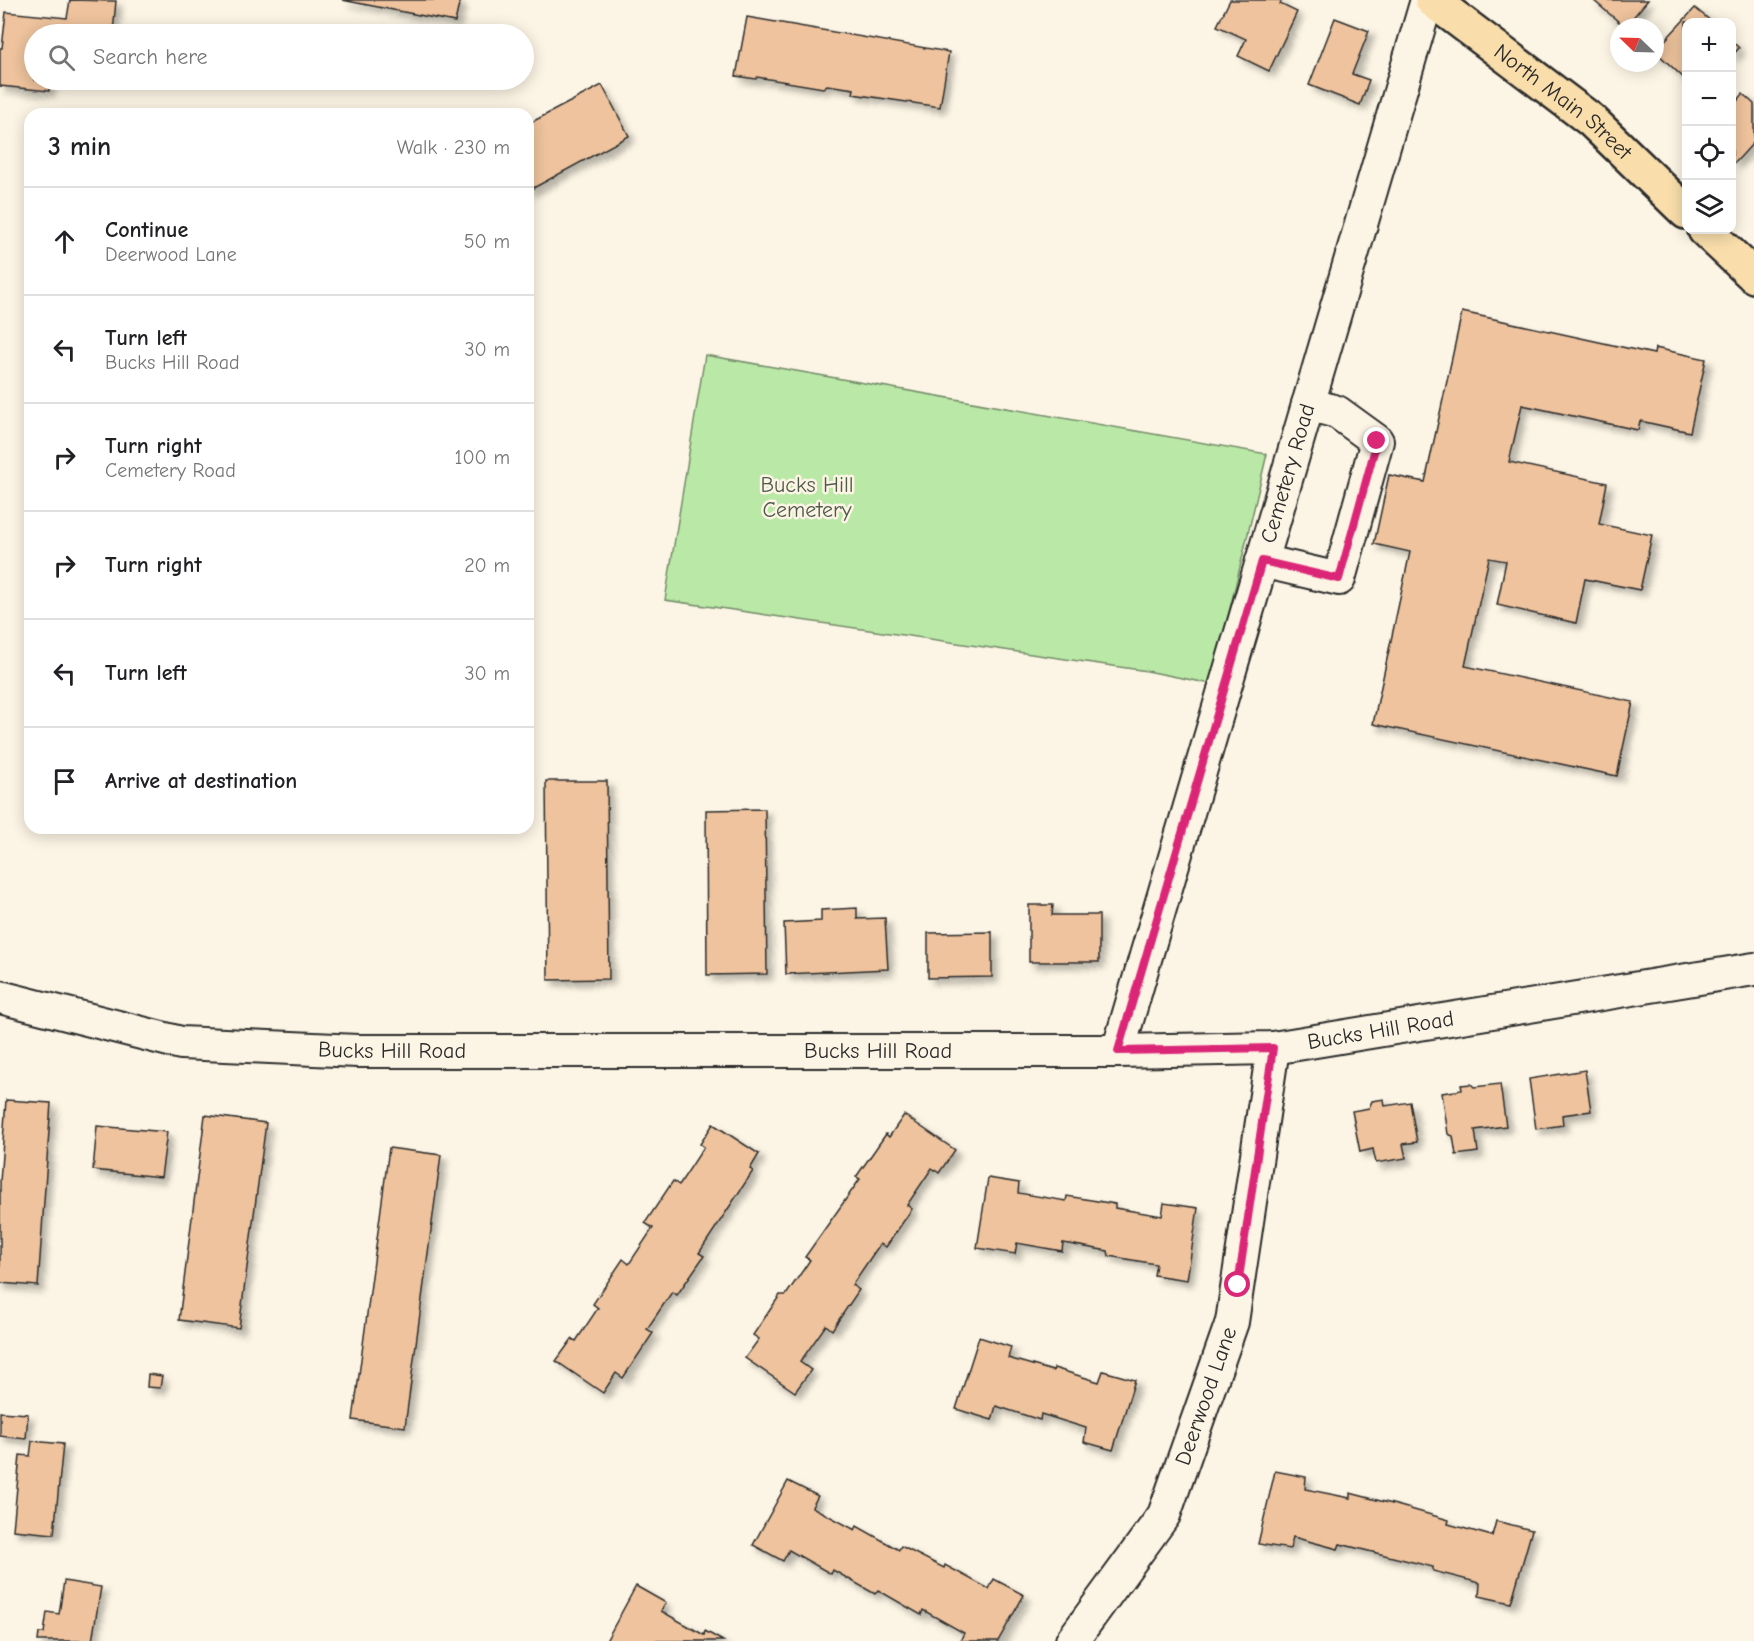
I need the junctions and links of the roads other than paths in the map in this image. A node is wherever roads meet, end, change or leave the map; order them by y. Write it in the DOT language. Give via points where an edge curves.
graph roads {
  1 [pos="1427,0"];
  2 [pos="1432,0"];
  3 [pos="1682,208"];
  4 [pos="1709,234"];
  5 [pos="1754,276"];
  6 [pos="1308,404"];
  7 [pos="1262,561"];
  8 [pos="1754,969"];
  9 [pos="0,996"];
  10 [pos="1273,1048"];
  11 [pos="1118,1051"];
  12 [pos="1072,1641"];
  1 -- 6 [label="street, Cemetery Road"];
  2 -- 3 [label="main road, North Main Street" via="1591,120"];
  4 -- 5 [label="main road"];
  6 -- 7 [label="street, Cemetery Road"];
  6 -- 7 [label="street" via="1337,412 1377,441 1339,579"];
  7 -- 11 [label="street, Cemetery Road"];
  8 -- 10 [label="street, Bucks Hill Road"];
  9 -- 11 [label="street, Bucks Hill Road" via="181,1043 358,1051"];
  10 -- 11 [label="street, Bucks Hill Road"];
  10 -- 12 [label="street, Deerwood Lane" via="1232,1322 1164,1515"];
}
